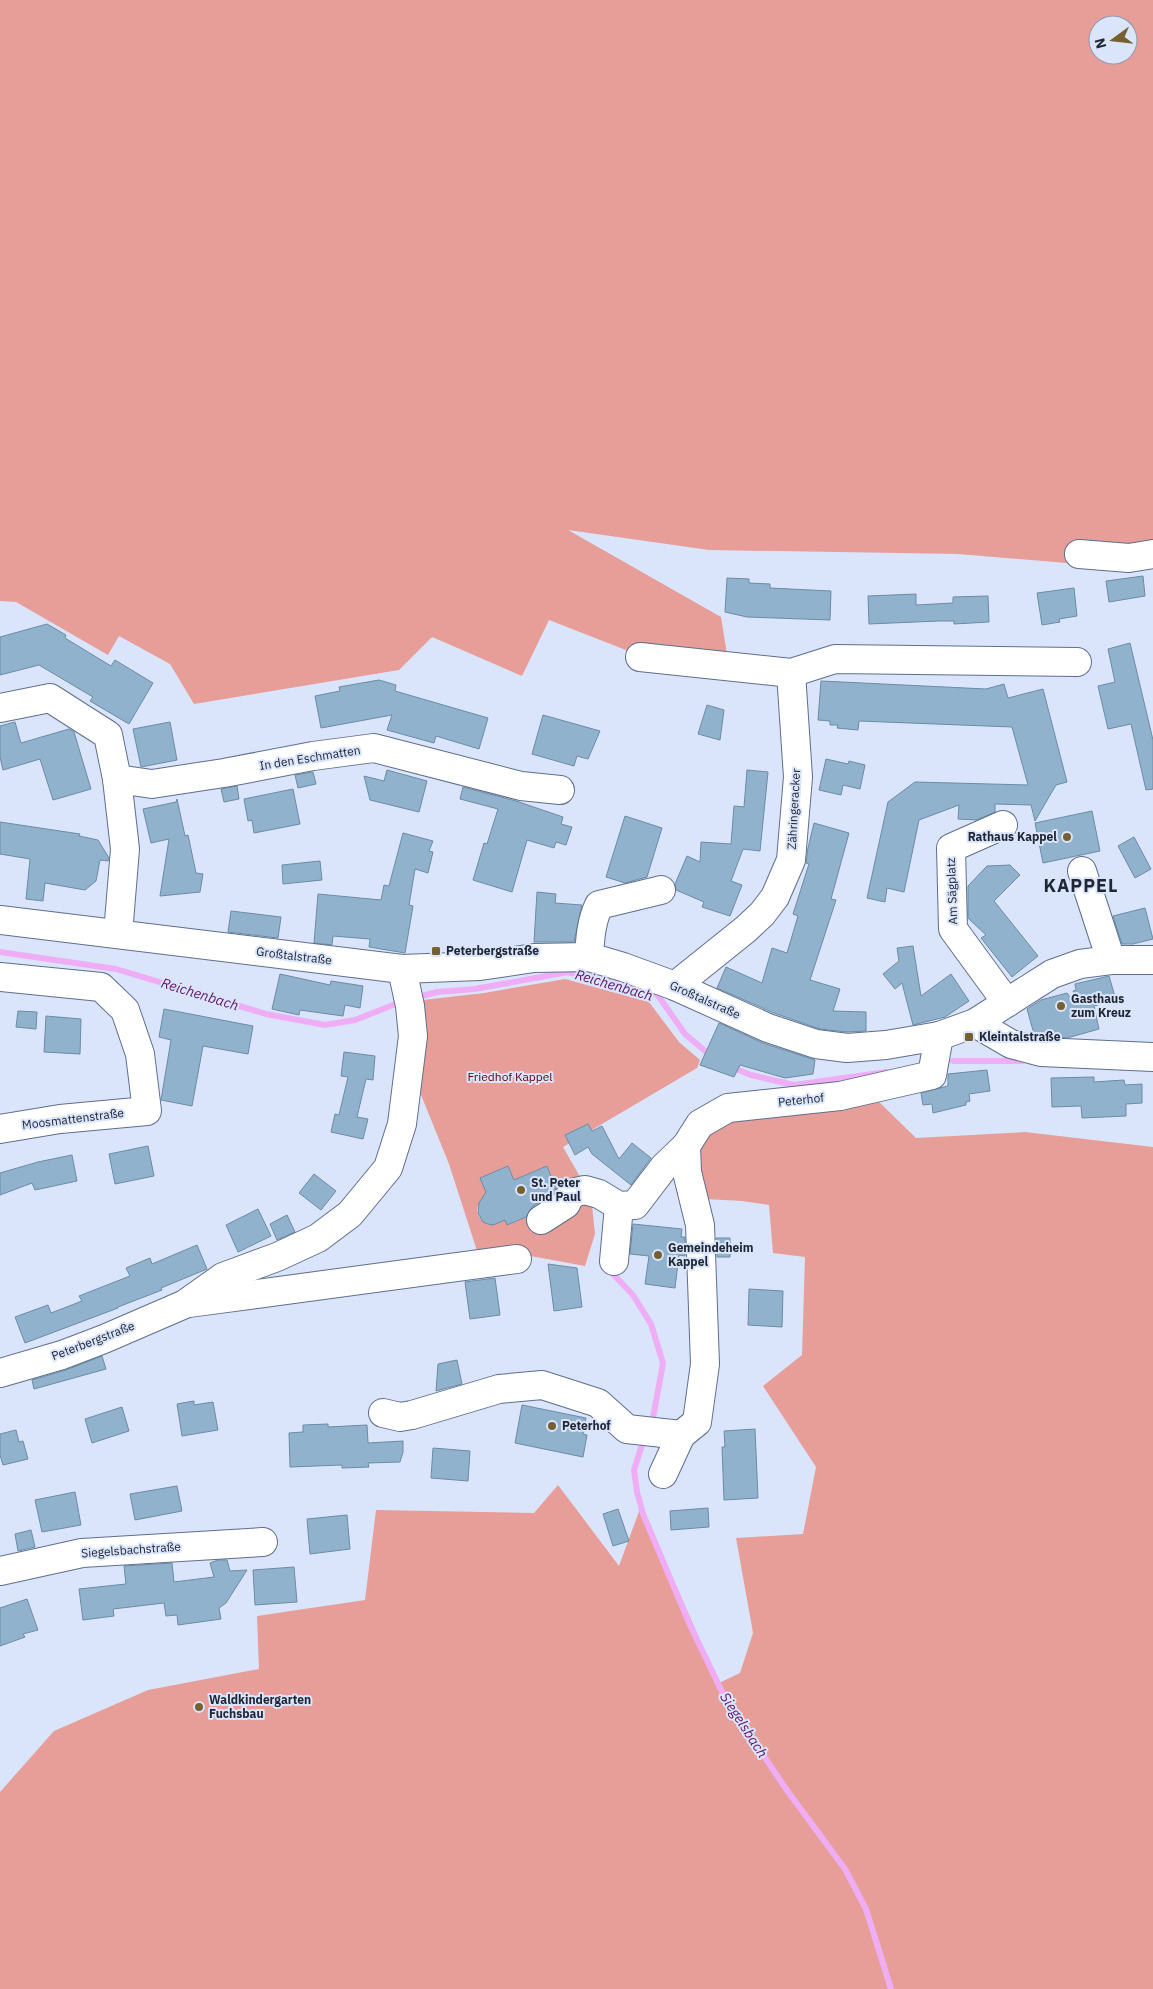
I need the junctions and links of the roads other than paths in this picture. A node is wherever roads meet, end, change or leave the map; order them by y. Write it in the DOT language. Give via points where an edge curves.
graph roads {
  1 [pos="1079,554"];
  2 [pos="1153,554"];
  3 [pos="640,656"];
  4 [pos="1077,662"];
  5 [pos="791,673"];
  6 [pos="0,708"];
  7 [pos="117,779"];
  8 [pos="560,790"];
  9 [pos="1003,825"];
  10 [pos="1082,871"];
  11 [pos="660,890"];
  12 [pos="0,920"];
  13 [pos="118,934"];
  14 [pos="589,957"];
  15 [pos="1110,960"];
  16 [pos="1153,960"];
  17 [pos="0,977"];
  18 [pos="675,986"];
  19 [pos="406,988"];
  20 [pos="1007,1003"];
  21 [pos="975,1024"];
  22 [pos="936,1050"];
  23 [pos="1153,1057"];
  24 [pos="0,1129"];
  25 [pos="686,1146"];
  26 [pos="619,1206"];
  27 [pos="541,1220"];
  28 [pos="517,1260"];
  29 [pos="614,1261"];
  30 [pos="184,1304"];
  31 [pos="0,1373"];
  32 [pos="382,1414"];
  33 [pos="680,1435"];
  34 [pos="663,1474"];
  35 [pos="263,1542"];
  36 [pos="0,1571"];
  1 -- 2 [label="street" via="1129,558"];
  3 -- 5 [label="street"];
  4 -- 5 [label="street" via="835,659"];
  5 -- 18 [label="street, Zähringeracker" via="798,777 791,860 775,897 762,914"];
  6 -- 7 [label="street" via="50,698 108,736"];
  7 -- 8 [label="street, In den Eschmatten" via="152,784 374,748 521,786"];
  7 -- 13 [label="street" via="125,850"];
  9 -- 20 [label="street, Am Sägplatz" via="951,848 952,920 953,929"];
  10 -- 15 [label="street"];
  11 -- 14 [label="street" via="599,905 590,933"];
  12 -- 13 [label="street, Großtalstraße"];
  13 -- 19 [label="street, Großtalstraße"];
  14 -- 18 [label="street, Großtalstraße"];
  14 -- 19 [label="street, Großtalstraße" via="534,958 480,966"];
  15 -- 16 [label="street, Großtalstraße"];
  15 -- 20 [label="street, Großtalstraße" via="1080,964 1052,974"];
  17 -- 24 [label="street, Moosmattenstraße" via="102,987 125,1010 140,1054 147,1111 60,1119"];
  18 -- 22 [label="street, Großtalstraße" via="768,1028 816,1044"];
  19 -- 30 [label="street, Peterbergstraße" via="413,1036 402,1124 388,1168 350,1214 318,1238 223,1277"];
  20 -- 21 [label="street, Großtalstraße"];
  21 -- 22 [label="street, Großtalstraße"];
  21 -- 23 [label="street" via="1011,1044 1041,1052"];
  22 -- 25 [label="street, Peterhof" via="932,1075 840,1096 728,1108 700,1124"];
  25 -- 26 [label="street" via="664,1166 635,1205"];
  25 -- 33 [label="street" via="687,1172 700,1225 705,1364 698,1422"];
  26 -- 27 [label="street" via="585,1190 576,1192 566,1204"];
  26 -- 29 [label="street"];
  28 -- 30 [label="street, Peterbergstraße"];
  30 -- 31 [label="street, Peterbergstraße" via="104,1339"];
  32 -- 33 [label="street" via="412,1415 499,1389 542,1385 598,1403 627,1429"];
  33 -- 34 [label="street"];
  35 -- 36 [label="street, Siegelsbachstraße" via="82,1552"];
}
